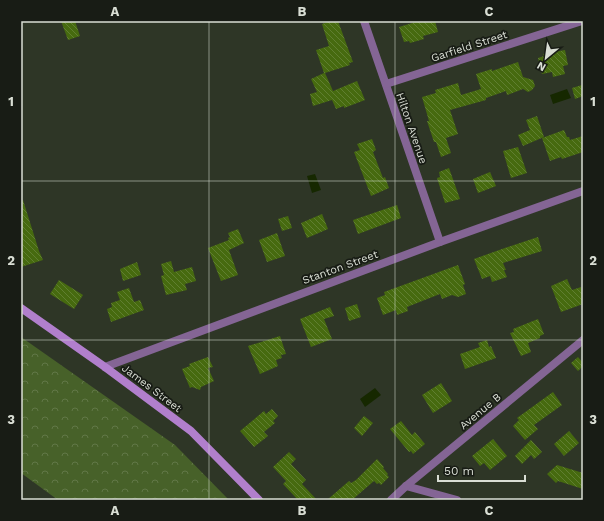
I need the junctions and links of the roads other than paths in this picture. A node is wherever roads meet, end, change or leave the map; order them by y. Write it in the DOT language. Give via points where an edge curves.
graph roads {
  1 [pos="364,21"];
  2 [pos="582,21"];
  3 [pos="386,84"];
  4 [pos="583,191"];
  5 [pos="440,242"];
  6 [pos="21,308"];
  7 [pos="583,340"];
  8 [pos="105,367"];
  9 [pos="406,486"];
  10 [pos="259,500"];
  11 [pos="391,500"];
  12 [pos="457,500"];
  1 -- 3 [label="street, Hilton Avenue"];
  2 -- 3 [label="street, Garfield Street"];
  3 -- 5 [label="street, Hilton Avenue"];
  4 -- 5 [label="street, Stanton Street"];
  5 -- 8 [label="street, Stanton Street"];
  6 -- 8 [label="main road, James Street"];
  7 -- 9 [label="street, Avenue B"];
  8 -- 10 [label="main road, James Street" via="191,431"];
  9 -- 11 [label="street, Avenue B"];
  9 -- 12 [label="street"];
}
